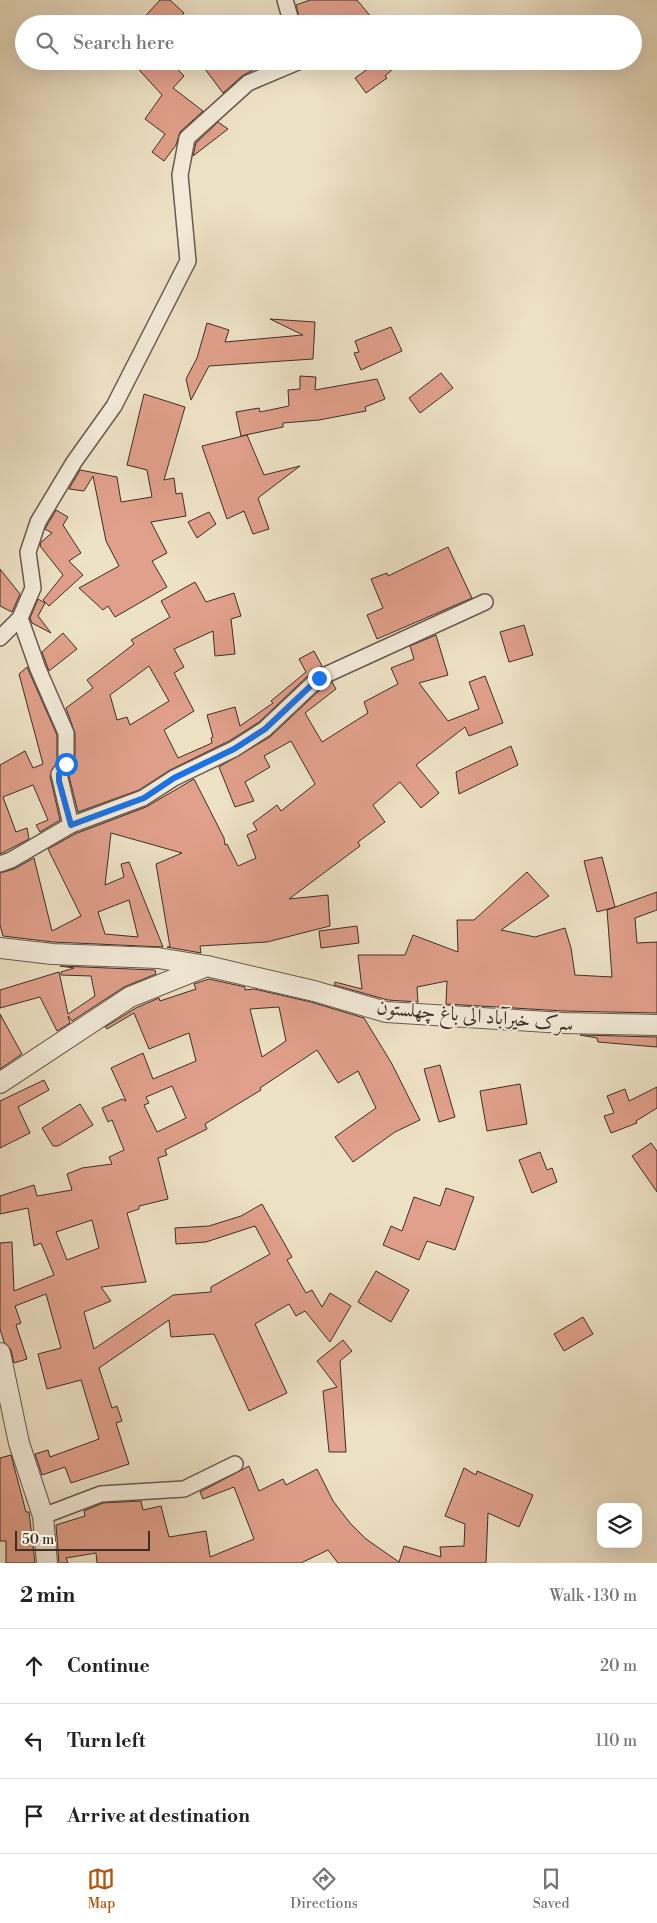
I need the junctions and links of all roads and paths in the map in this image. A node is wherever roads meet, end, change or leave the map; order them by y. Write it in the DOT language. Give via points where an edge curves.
graph roads {
  1 [pos="285,0"];
  2 [pos="289,15"];
  3 [pos="280,70"];
  4 [pos="485,602"];
  5 [pos="20,618"];
  6 [pos="0,638"];
  7 [pos="71,825"];
  8 [pos="0,864"];
  9 [pos="0,948"];
  10 [pos="207,966"];
  11 [pos="657,1025"];
  12 [pos="0,1083"];
  13 [pos="0,1353"];
  14 [pos="235,1464"];
  15 [pos="43,1516"];
  16 [pos="47,1563"];
  1 -- 2 [label="street"];
  3 -- 5 [label="street" via="248,84 187,138 180,175 188,261 114,406 74,462 38,522 28,552 32,588"];
  4 -- 7 [label="street" via="319,678 265,729 234,749 174,778 144,798"];
  5 -- 6 [label="street"];
  5 -- 7 [label="street" via="66,733 66,764 59,774"];
  7 -- 8 [label="street"];
  9 -- 10 [label="street, سرک خیرآباد الی باغ چهلستون" via="52,954 158,958"];
  10 -- 11 [label="street, سرک خیرآباد الی باغ چهلستون" via="386,1012 563,1023"];
  10 -- 12 [label="street" via="130,997"];
  13 -- 15 [label="street" via="19,1443"];
  14 -- 15 [label="street" via="184,1489 101,1494"];
  15 -- 16 [label="street"];
}
